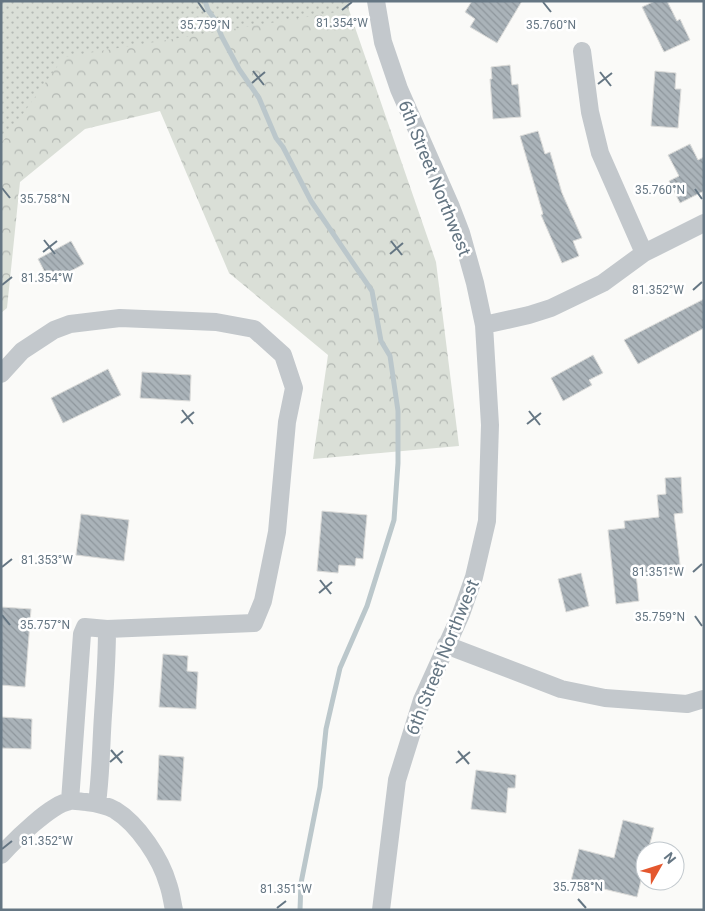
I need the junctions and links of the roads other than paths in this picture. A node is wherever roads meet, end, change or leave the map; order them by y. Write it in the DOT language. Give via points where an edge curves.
graph roads {
  1 [pos="376,1"];
  2 [pos="582,51"];
  3 [pos="704,222"];
  4 [pos="644,253"];
  5 [pos="484,325"];
  6 [pos="1,374"];
  7 [pos="107,630"];
  8 [pos="446,645"];
  9 [pos="704,699"];
  10 [pos="70,801"];
  11 [pos="97,803"];
  12 [pos="1,855"];
  13 [pos="174,910"];
  14 [pos="381,910"];
  1 -- 5 [label="street, 6th Street Northwest" via="383,42 399,89 461,234"];
  2 -- 4 [label="street" via="590,112 600,153"];
  3 -- 4 [label="street"];
  4 -- 5 [label="street" via="603,283 551,308"];
  5 -- 8 [label="street, 6th Street Northwest" via="490,425 486,521 474,577"];
  6 -- 7 [label="street" via="22,351 54,330 70,324 120,318 216,322 254,329 283,355 294,388 287,422 277,532 263,601 254,623"];
  7 -- 10 [label="street" via="85,627 82,634"];
  7 -- 11 [label="street"];
  8 -- 9 [label="street" via="561,689 605,698 687,704"];
  8 -- 14 [label="street, 6th Street Northwest" via="422,700 397,780"];
  10 -- 11 [label="street"];
  10 -- 12 [label="street" via="31,825"];
  11 -- 13 [label="street" via="115,810 143,838 161,866"];
}
